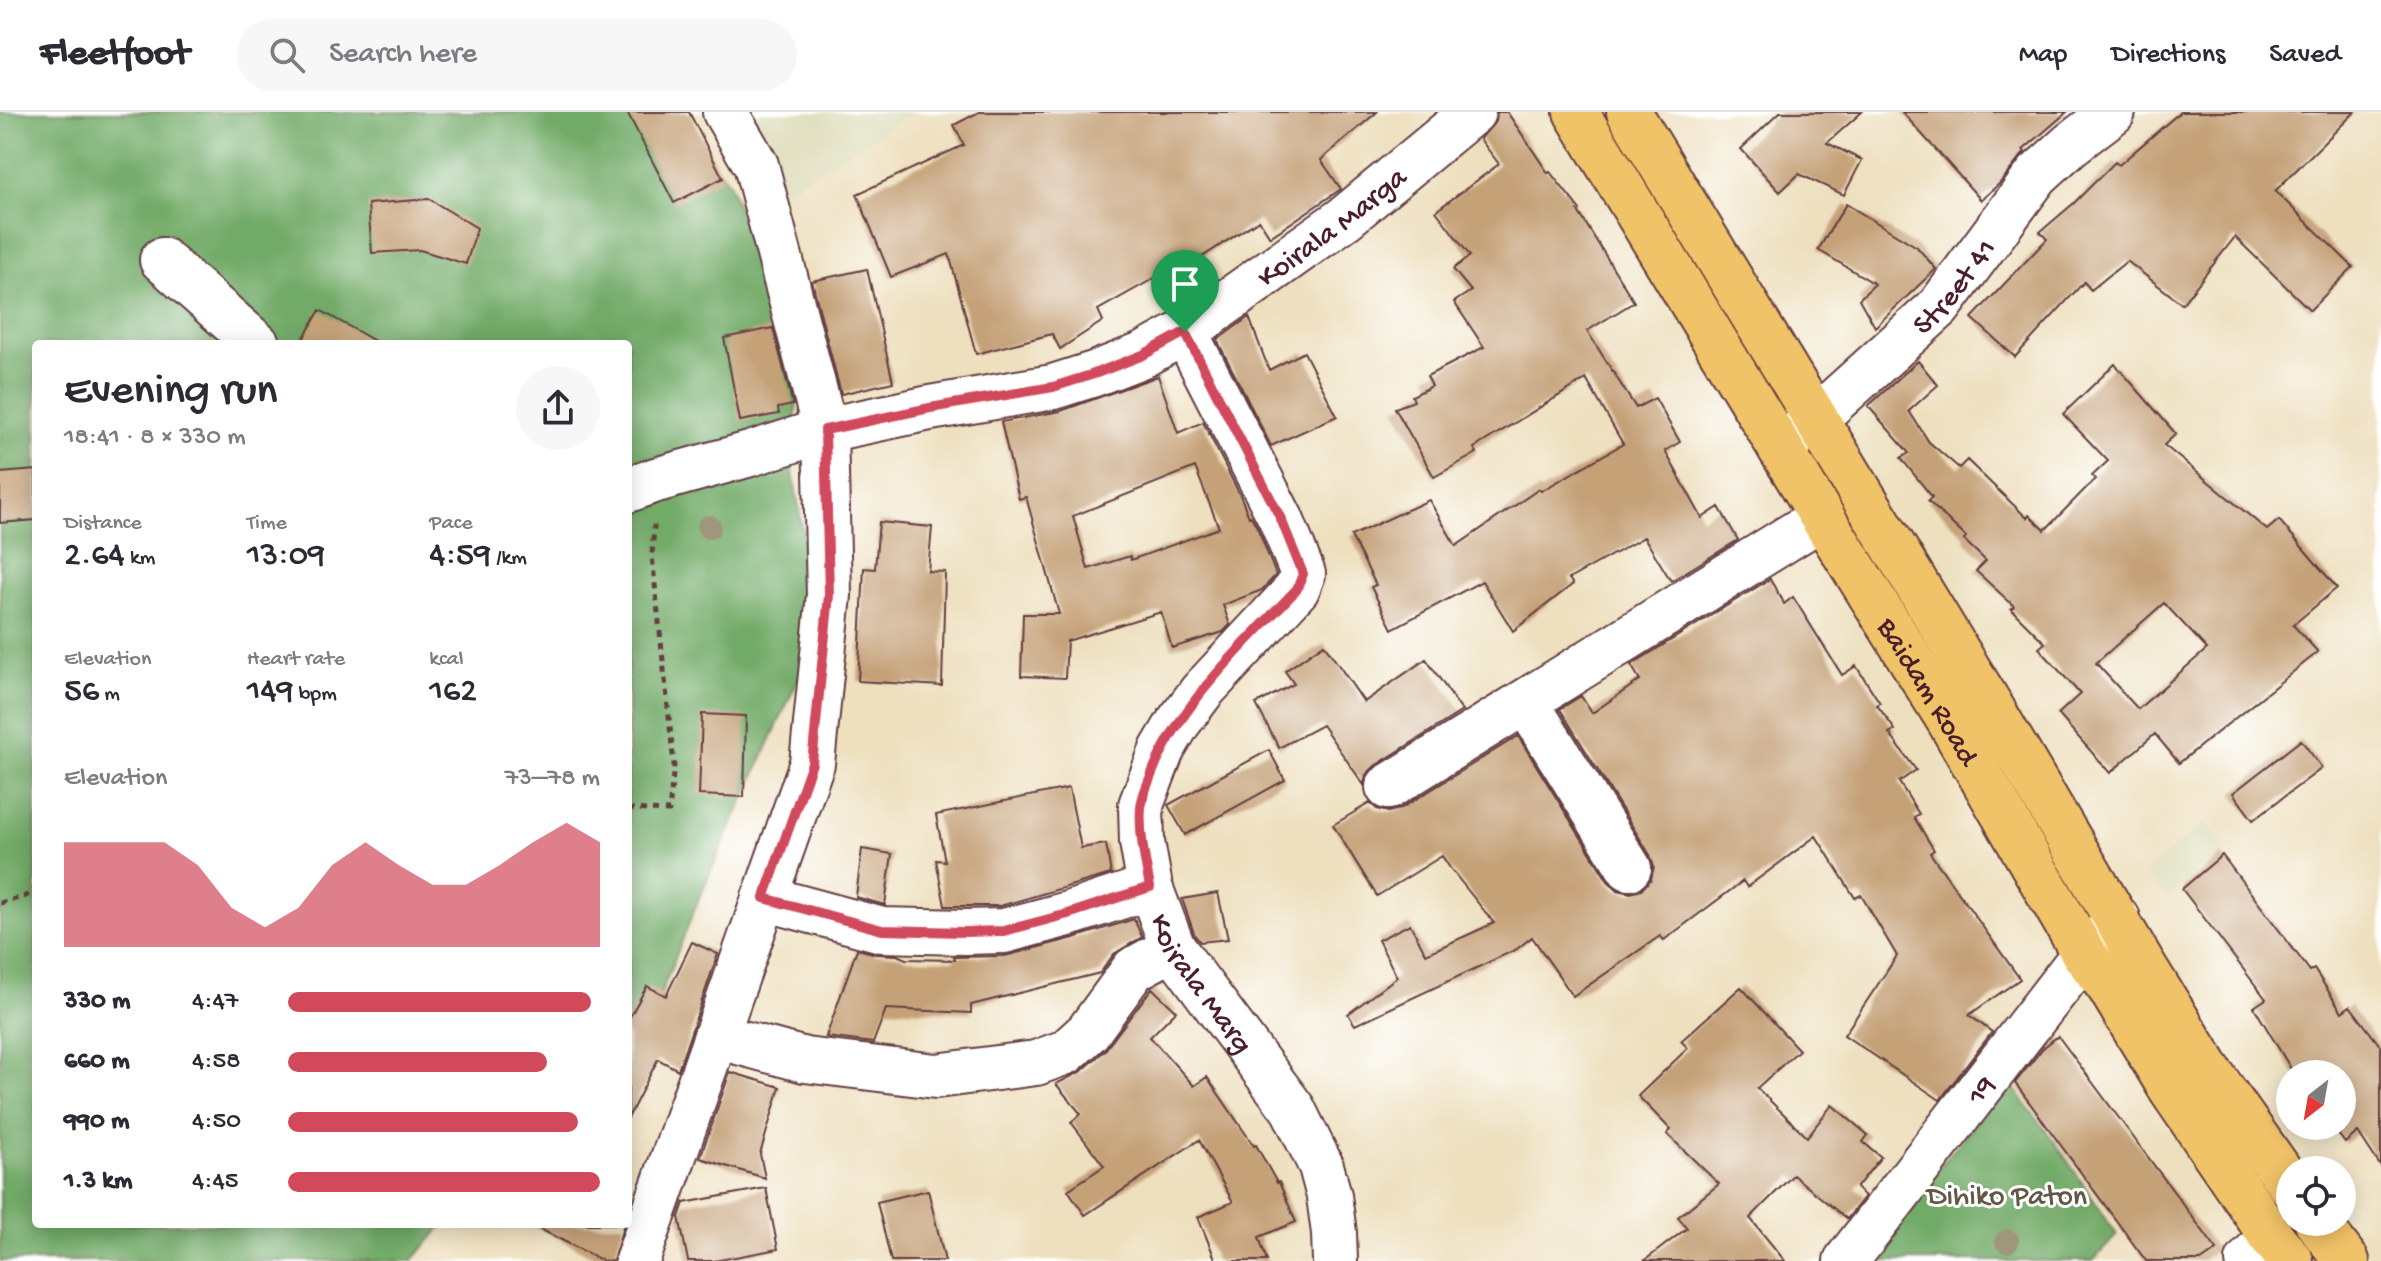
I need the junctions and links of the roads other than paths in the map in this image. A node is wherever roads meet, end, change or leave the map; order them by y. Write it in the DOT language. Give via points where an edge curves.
graph roads {
  1 [pos="725,112"];
  2 [pos="1473,112"];
  3 [pos="1576,112"];
  4 [pos="1629,112"];
  5 [pos="2113,112"];
  6 [pos="162,260"];
  7 [pos="1185,332"];
  8 [pos="252,340"];
  9 [pos="1816,418"];
  10 [pos="825,430"];
  11 [pos="1780,448"];
  12 [pos="642,485"];
  13 [pos="1822,517"];
  14 [pos="1526,702"];
  15 [pos="1388,787"];
  16 [pos="1629,868"];
  17 [pos="1150,887"];
  18 [pos="764,898"];
  19 [pos="2118,919"];
  20 [pos="1173,948"];
  21 [pos="2084,954"];
  22 [pos="716,1036"];
  23 [pos="2276,1165"];
  24 [pos="2328,1236"];
  25 [pos="2270,1253"];
  26 [pos="637,1261"];
  27 [pos="1335,1261"];
  28 [pos="1846,1261"];
  29 [pos="2347,1261"];
  1 -- 10 [label="street" via="756,165"];
  2 -- 7 [label="street, Koirala Marga" via="1345,218"];
  3 -- 11 [label="main road, Baidam Road"];
  4 -- 9 [label="main road, Baidam Road"];
  5 -- 9 [label="street, Street 41" via="2037,175 1939,307"];
  6 -- 8 [label="street"];
  7 -- 10 [label="street, Koirala Marga" via="1143,355 1053,387"];
  7 -- 17 [label="street, Koirala Marg" via="1281,519 1303,574 1297,589 1202,691 1162,750 1141,805"];
  9 -- 11 [label="street, Street 41"];
  9 -- 19 [label="main road, Baidam Road"];
  10 -- 12 [label="street, Koirala Marga"];
  10 -- 18 [label="street" via="829,595 812,763"];
  11 -- 13 [label="main road, Baidam Road"];
  13 -- 14 [label="street"];
  13 -- 21 [label="main road, Baidam Road" via="1948,719"];
  14 -- 15 [label="street"];
  14 -- 16 [label="street"];
  17 -- 18 [label="street" via="1004,931 882,930"];
  17 -- 20 [label="street, Koirala Marg"];
  18 -- 22 [label="street"];
  19 -- 21 [label="street, 19"];
  19 -- 23 [label="main road, Baidam Road" via="2206,1066"];
  20 -- 22 [label="street" via="1134,969 1088,1032 1066,1052 1036,1063 936,1076 805,1060"];
  20 -- 27 [label="street, Koirala Marg" via="1293,1109 1321,1166"];
  21 -- 25 [label="main road, Baidam Road" via="2110,988"];
  21 -- 28 [label="street, 19"];
  22 -- 26 [label="street"];
  24 -- 29 [label="main road"];
}
